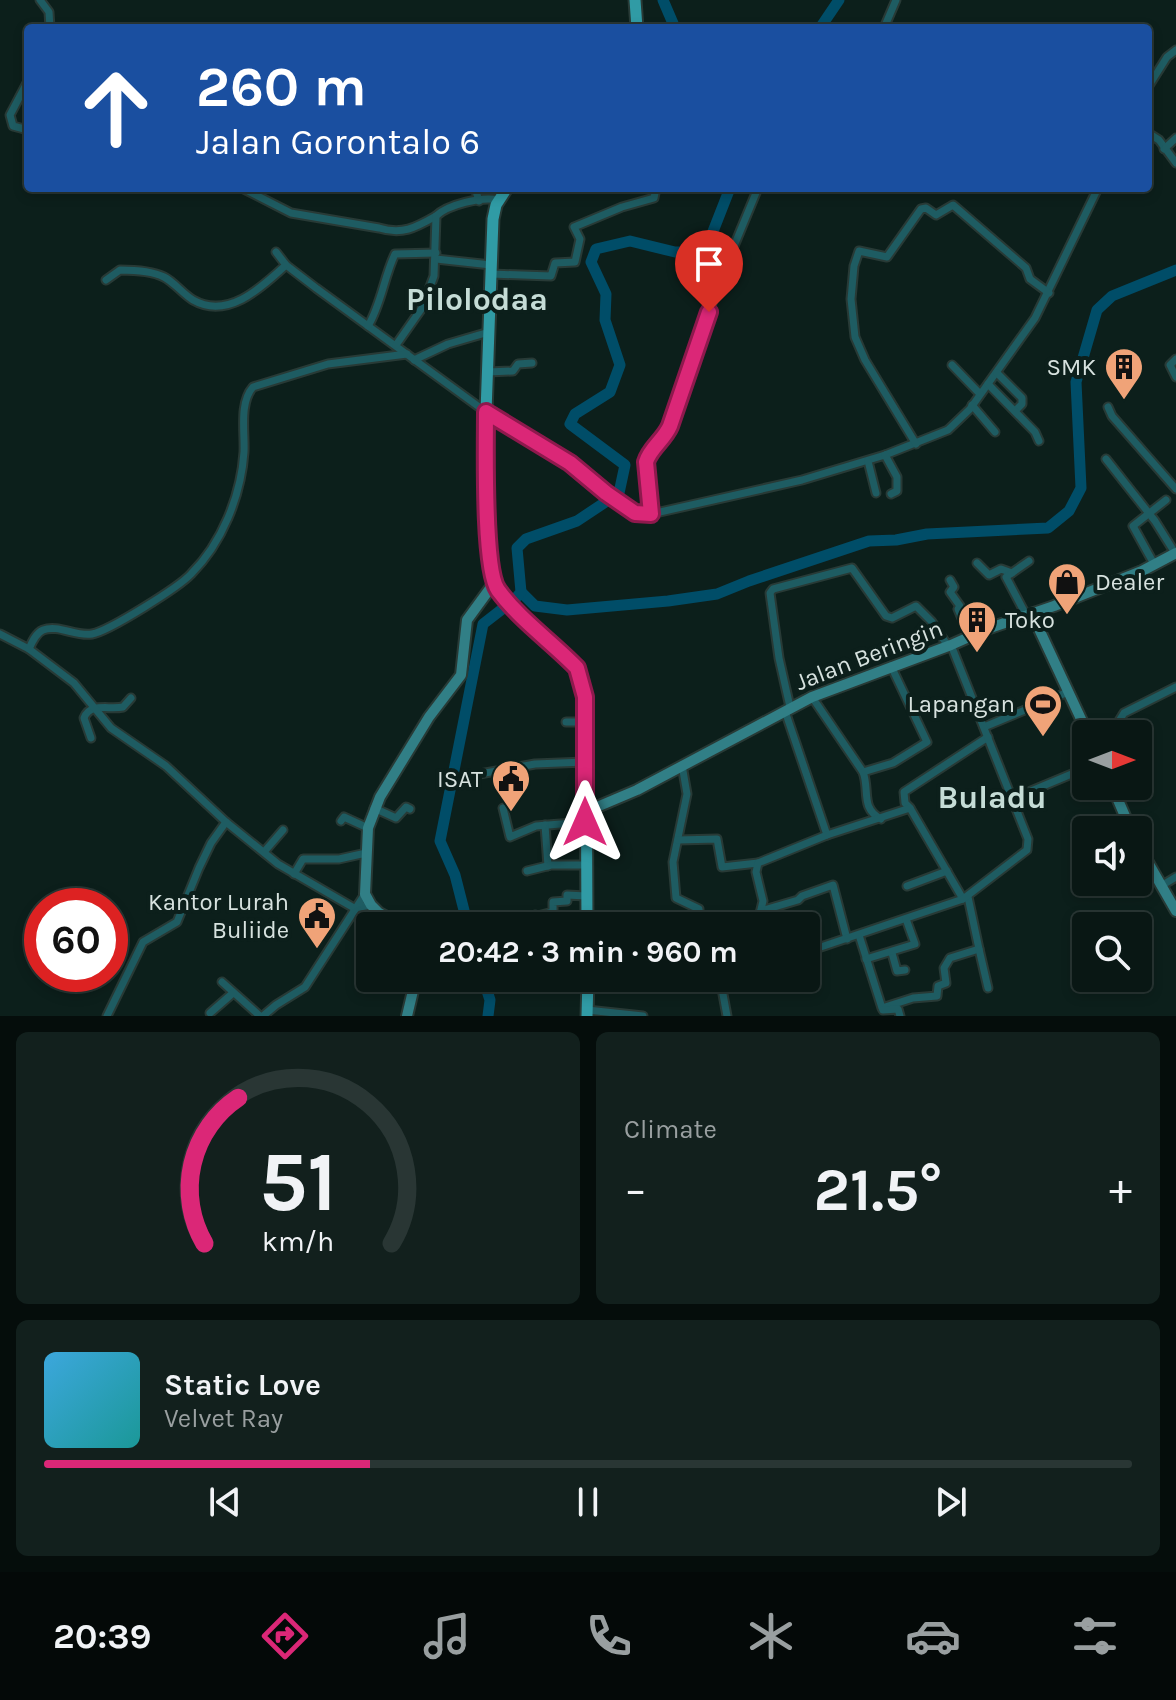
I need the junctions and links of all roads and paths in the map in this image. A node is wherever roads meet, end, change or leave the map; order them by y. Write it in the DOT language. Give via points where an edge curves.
graph roads {
  1 [pos="40,0"];
  2 [pos="635,0"];
  3 [pos="896,0"];
  4 [pos="50,24"];
  5 [pos="637,24"];
  6 [pos="886,24"];
  7 [pos="1176,50"];
  8 [pos="1152,81"];
  9 [pos="24,89"];
  10 [pos="24,129"];
  11 [pos="1152,136"];
  12 [pos="1176,138"];
  13 [pos="1164,149"];
  14 [pos="1176,163"];
  15 [pos="250,192"];
  16 [pos="476,192"];
  17 [pos="504,192"];
  18 [pos="655,192"];
  19 [pos="756,192"];
  20 [pos="1096,192"];
  21 [pos="498,200"];
  22 [pos="479,201"];
  23 [pos="436,216"];
  24 [pos="276,252"];
  25 [pos="436,256"];
  26 [pos="286,265"];
  27 [pos="491,270"];
  28 [pos="106,280"];
  29 [pos="1049,293"];
  30 [pos="368,326"];
  31 [pos="489,332"];
  32 [pos="396,345"];
  33 [pos="410,357"];
  34 [pos="1176,359"];
  35 [pos="532,363"];
  36 [pos="952,365"];
  37 [pos="488,372"];
  38 [pos="997,373"];
  39 [pos="1176,377"];
  40 [pos="988,384"];
  41 [pos="980,394"];
  42 [pos="972,405"];
  43 [pos="1108,407"];
  44 [pos="1015,411"];
  45 [pos="486,412"];
  46 [pos="995,432"];
  47 [pos="1039,441"];
  48 [pos="916,444"];
  49 [pos="885,455"];
  50 [pos="1106,459"];
  51 [pos="868,461"];
  52 [pos="1176,489"];
  53 [pos="876,493"];
  54 [pos="891,494"];
  55 [pos="1166,500"];
  56 [pos="1149,513"];
  57 [pos="651,514"];
  58 [pos="1175,553"];
  59 [pos="1029,561"];
  60 [pos="977,563"];
  61 [pos="1154,564"];
  62 [pos="1012,573"];
  63 [pos="950,580"];
  64 [pos="496,586"];
  65 [pos="1029,614"];
  66 [pos="0,634"];
  67 [pos="970,637"];
  68 [pos="949,646"];
  69 [pos="29,649"];
  70 [pos="891,666"];
  71 [pos="1176,687"];
  72 [pos="1068,692"];
  73 [pos="812,697"];
  74 [pos="131,698"];
  75 [pos="94,708"];
  76 [pos="788,709"];
  77 [pos="1081,720"];
  78 [pos="1120,720"];
  79 [pos="566,722"];
  80 [pos="585,722"];
  81 [pos="984,727"];
  82 [pos="988,737"];
  83 [pos="91,738"];
  84 [pos="585,762"];
  85 [pos="682,765"];
  86 [pos="863,772"];
  87 [pos="1072,774"];
  88 [pos="474,775"];
  89 [pos="1012,799"];
  90 [pos="374,808"];
  91 [pos="503,808"];
  92 [pos="910,808"];
  93 [pos="410,809"];
  94 [pos="585,817"];
  95 [pos="881,819"];
  96 [pos="341,821"];
  97 [pos="226,822"];
  98 [pos="545,825"];
  99 [pos="368,828"];
  100 [pos="283,830"];
  101 [pos="827,835"];
  102 [pos="678,840"];
  103 [pos="264,852"];
  104 [pos="366,853"];
  105 [pos="758,863"];
  106 [pos="586,865"];
  107 [pos="548,866"];
  108 [pos="527,871"];
  109 [pos="947,871"];
  110 [pos="294,874"];
  111 [pos="1152,876"];
  112 [pos="1176,877"];
  113 [pos="1154,881"];
  114 [pos="907,886"];
  115 [pos="365,894"];
  116 [pos="586,896"];
  117 [pos="965,898"];
  118 [pos="371,905"];
  119 [pos="354,908"];
  120 [pos="1176,911"];
  121 [pos="382,912"];
  122 [pos="553,912"];
  123 [pos="587,912"];
  124 [pos="697,912"];
  125 [pos="760,912"];
  126 [pos="773,912"];
  127 [pos="906,919"];
  128 [pos="859,935"];
  129 [pos="847,939"];
  130 [pos="820,948"];
  131 [pos="979,949"];
  132 [pos="892,953"];
  133 [pos="866,959"];
  134 [pos="905,970"];
  135 [pos="222,982"];
  136 [pos="988,988"];
  137 [pos="413,992"];
  138 [pos="588,992"];
  139 [pos="723,992"];
  140 [pos="233,993"];
  141 [pos="883,1008"];
  142 [pos="210,1013"];
  143 [pos="587,1013"];
  144 [pos="107,1016"];
  145 [pos="262,1016"];
  146 [pos="407,1016"];
  147 [pos="643,1016"];
  148 [pos="727,1016"];
  149 [pos="900,1016"];
  1 -- 4 [label="street"];
  2 -- 5 [label="main road"];
  3 -- 6 [label="street"];
  7 -- 8 [label="street"];
  9 -- 10 [label="street" via="10,115 13,126"];
  11 -- 13 [label="street"];
  12 -- 13 [label="street"];
  13 -- 14 [label="street"];
  15 -- 23 [label="street" via="291,213 392,232"];
  16 -- 22 [label="street"];
  17 -- 21 [label="main road"];
  18 -- 27 [label="street" via="654,198 574,227 580,239 575,262 555,263 551,276"];
  19 -- 57 [label="street" via="670,426 648,454"];
  20 -- 29 [label="street"];
  21 -- 22 [label="street"];
  21 -- 27 [label="main road"];
  22 -- 23 [label="street" via="452,205"];
  23 -- 25 [label="street"];
  24 -- 26 [label="street"];
  25 -- 27 [label="street"];
  25 -- 30 [label="street" via="394,255"];
  25 -- 32 [label="street" via="422,308"];
  26 -- 28 [label="street" via="266,285 228,305 204,305 165,277 120,270"];
  26 -- 30 [label="street"];
  27 -- 31 [label="main road"];
  29 -- 38 [label="street"];
  29 -- 48 [label="street" via="953,205 936,215 921,209 887,257 859,251 851,299 855,337"];
  30 -- 32 [label="street"];
  31 -- 33 [label="street"];
  31 -- 37 [label="main road"];
  32 -- 33 [label="street"];
  33 -- 45 [label="street"];
  33 -- 69 [label="street" via="328,364 253,387 245,407 244,453 234,496 217,543 203,562 175,588 95,633 46,629"];
  34 -- 39 [label="street" via="1170,365"];
  35 -- 37 [label="street" via="518,364 513,371"];
  36 -- 41 [label="street"];
  37 -- 45 [label="main road"];
  38 -- 40 [label="street"];
  38 -- 44 [label="street" via="1022,398"];
  40 -- 41 [label="street"];
  40 -- 44 [label="street"];
  41 -- 42 [label="street"];
  42 -- 46 [label="street"];
  42 -- 48 [label="street" via="948,430"];
  43 -- 52 [label="street"];
  44 -- 47 [label="street"];
  45 -- 57 [label="street" via="570,463 625,507"];
  45 -- 64 [label="main road" via="487,513"];
  48 -- 49 [label="street"];
  49 -- 51 [label="street"];
  49 -- 54 [label="street" via="898,481"];
  50 -- 56 [label="street"];
  51 -- 53 [label="street"];
  51 -- 57 [label="street"];
  55 -- 56 [label="street"];
  56 -- 58 [label="street"];
  56 -- 61 [label="street" via="1133,526"];
  58 -- 61 [label="street, Jalan Beringin"];
  59 -- 62 [label="street"];
  60 -- 62 [label="street" via="989,575 1001,569"];
  61 -- 65 [label="street, Jalan Beringin"];
  62 -- 65 [label="street" via="1006,577"];
  63 -- 67 [label="street"];
  64 -- 80 [label="main road" via="577,668 585,692"];
  64 -- 90 [label="street" via="467,620 461,675"];
  65 -- 67 [label="street, Jalan Beringin"];
  65 -- 72 [label="street"];
  66 -- 69 [label="street"];
  67 -- 68 [label="street, Jalan Beringin"];
  68 -- 70 [label="street, Jalan Beringin"];
  68 -- 76 [label="street" via="916,606 886,616 852,568 773,589"];
  68 -- 81 [label="street"];
  69 -- 75 [label="street" via="74,683"];
  70 -- 73 [label="street, Jalan Beringin"];
  70 -- 86 [label="street" via="927,742 893,763"];
  71 -- 78 [label="street" via="1124,713"];
  72 -- 77 [label="street"];
  72 -- 81 [label="street"];
  73 -- 76 [label="street, Jalan Beringin"];
  73 -- 86 [label="street"];
  74 -- 75 [label="street" via="123,707"];
  75 -- 83 [label="street" via="84,718"];
  75 -- 97 [label="street" via="111,728 166,766"];
  76 -- 85 [label="street, Jalan Beringin"];
  76 -- 101 [label="street"];
  79 -- 80 [label="street"];
  80 -- 84 [label="main road"];
  81 -- 82 [label="street"];
  82 -- 89 [label="street"];
  82 -- 92 [label="street" via="904,792"];
  84 -- 88 [label="street"];
  84 -- 94 [label="main road"];
  85 -- 94 [label="street, Jalan Beringin"];
  85 -- 102 [label="street" via="687,794"];
  86 -- 95 [label="street" via="868,807"];
  87 -- 89 [label="street"];
  89 -- 117 [label="street" via="1028,839 1027,850"];
  90 -- 93 [label="street" via="396,818"];
  90 -- 99 [label="street"];
  91 -- 98 [label="street" via="510,837"];
  92 -- 95 [label="street"];
  92 -- 109 [label="street"];
  94 -- 98 [label="street"];
  94 -- 106 [label="main road"];
  95 -- 101 [label="street"];
  96 -- 99 [label="street" via="344,817"];
  97 -- 103 [label="street"];
  97 -- 144 [label="street" via="177,922 143,942"];
  98 -- 107 [label="street"];
  99 -- 104 [label="street"];
  100 -- 103 [label="street"];
  101 -- 105 [label="street"];
  102 -- 105 [label="street" via="717,839 722,867"];
  102 -- 124 [label="street" via="673,862 676,898 696,905"];
  103 -- 110 [label="street"];
  104 -- 110 [label="street" via="303,859"];
  104 -- 115 [label="street"];
  105 -- 125 [label="street"];
  106 -- 107 [label="street"];
  106 -- 116 [label="main road"];
  107 -- 108 [label="street"];
  109 -- 114 [label="street"];
  109 -- 117 [label="street"];
  110 -- 119 [label="street"];
  111 -- 113 [label="street"];
  112 -- 113 [label="street"];
  113 -- 120 [label="street"];
  115 -- 118 [label="street"];
  115 -- 119 [label="street"];
  116 -- 122 [label="street" via="567,895 567,901 553,902"];
  116 -- 123 [label="main road"];
  117 -- 127 [label="street"];
  117 -- 131 [label="street"];
  118 -- 119 [label="street"];
  118 -- 121 [label="street"];
  119 -- 145 [label="street" via="305,987"];
  126 -- 129 [label="street" via="833,885"];
  127 -- 128 [label="street"];
  127 -- 132 [label="street" via="915,943"];
  128 -- 129 [label="street"];
  128 -- 133 [label="street"];
  129 -- 130 [label="street"];
  131 -- 136 [label="street"];
  131 -- 141 [label="street" via="950,958 944,968 946,983 938,986 937,996"];
  132 -- 133 [label="street"];
  132 -- 134 [label="street" via="897,971"];
  133 -- 141 [label="street"];
  135 -- 140 [label="street"];
  137 -- 146 [label="street"];
  138 -- 143 [label="main road"];
  139 -- 148 [label="street"];
  140 -- 142 [label="street"];
  140 -- 145 [label="street"];
  141 -- 149 [label="street" via="898,1009"];
  143 -- 147 [label="street"];
}
